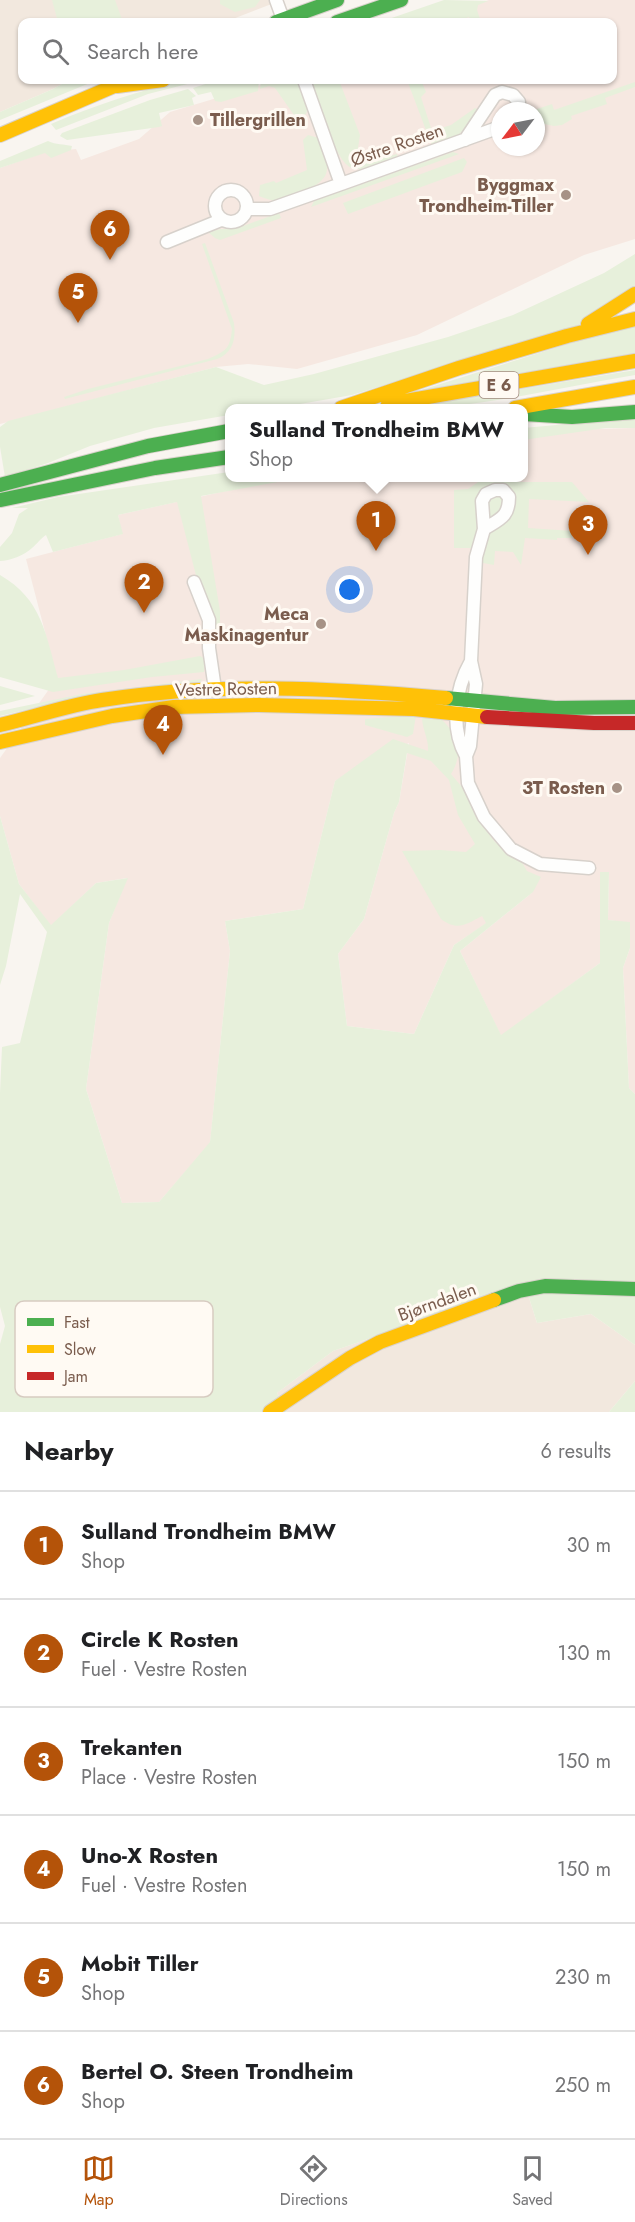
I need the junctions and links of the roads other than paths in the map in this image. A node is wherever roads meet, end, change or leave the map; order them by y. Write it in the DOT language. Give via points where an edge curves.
graph roads {
  1 [pos="276,0"];
  2 [pos="337,0"];
  3 [pos="400,0"];
  4 [pos="280,18"];
  5 [pos="291,18"];
  6 [pos="348,18"];
  7 [pos="120,84"];
  8 [pos="305,84"];
  9 [pos="519,102"];
  10 [pos="491,130"];
  11 [pos="0,135"];
  12 [pos="465,140"];
  13 [pos="341,184"];
  14 [pos="248,209"];
  15 [pos="221,220"];
  16 [pos="166,242"];
  17 [pos="635,294"];
  18 [pos="635,319"];
  19 [pos="567,336"];
  20 [pos="635,362"];
  21 [pos="635,387"];
  22 [pos="353,404"];
  23 [pos="386,404"];
  24 [pos="528,406"];
  25 [pos="635,412"];
  26 [pos="528,414"];
  27 [pos="225,432"];
  28 [pos="225,458"];
  29 [pos="0,485"];
  30 [pos="0,500"];
  31 [pos="484,529"];
  32 [pos="194,582"];
  33 [pos="471,661"];
  34 [pos="215,689"];
  35 [pos="458,699"];
  36 [pos="475,701"];
  37 [pos="635,707"];
  38 [pos="456,713"];
  39 [pos="474,716"];
  40 [pos="635,723"];
  41 [pos="0,725"];
  42 [pos="0,742"];
  43 [pos="466,756"];
  44 [pos="589,868"];
  45 [pos="635,1289"];
  46 [pos="270,1412"];
  1 -- 4 [label="street"];
  2 -- 5 [label="main road"];
  3 -- 6 [label="main road"];
  7 -- 11 [label="main road"];
  8 -- 13 [label="street, Østre Rosten"];
  9 -- 12 [label="street, Østre Rosten" via="502,92 495,96"];
  10 -- 12 [label="street, Østre Rosten"];
  12 -- 13 [label="street, Østre Rosten"];
  13 -- 14 [label="street, Østre Rosten" via="270,210"];
  14 -- 15 [label="street, Østre Rosten" via="237,222"];
  14 -- 15 [label="street" via="243,194 228,190 221,193 214,206"];
  15 -- 16 [label="street"];
  17 -- 19 [label="main road, E 6"];
  18 -- 19 [label="main road, E 6"];
  19 -- 22 [label="main road, E 6"];
  20 -- 23 [label="main road, E 6"];
  21 -- 24 [label="main road, E 6"];
  25 -- 26 [label="main road, E 6" via="572,417"];
  27 -- 29 [label="main road" via="148,446"];
  28 -- 30 [label="main road"];
  31 -- 33 [label="street" via="476,557"];
  32 -- 34 [label="street, Vestre Rosten" via="208,620"];
  33 -- 35 [label="street"];
  33 -- 36 [label="street"];
  34 -- 35 [label="main road, Vestre Rosten" via="365,691"];
  34 -- 41 [label="main road, Vestre Rosten" via="100,700"];
  35 -- 36 [label="main road, Vestre Rosten"];
  35 -- 38 [label="street"];
  36 -- 37 [label="main road, Vestre Rosten" via="555,708"];
  36 -- 39 [label="street"];
  38 -- 39 [label="main road, Vestre Rosten"];
  38 -- 42 [label="main road, Vestre Rosten" via="280,705 174,707 112,716"];
  38 -- 43 [label="street" via="460,746"];
  39 -- 40 [label="main road, Vestre Rosten"];
  39 -- 43 [label="street"];
  43 -- 44 [label="street" via="468,783 483,817 511,849 540,864"];
  45 -- 46 [label="main road, Bjørndalen" via="544,1286 519,1291 380,1342"];
}
